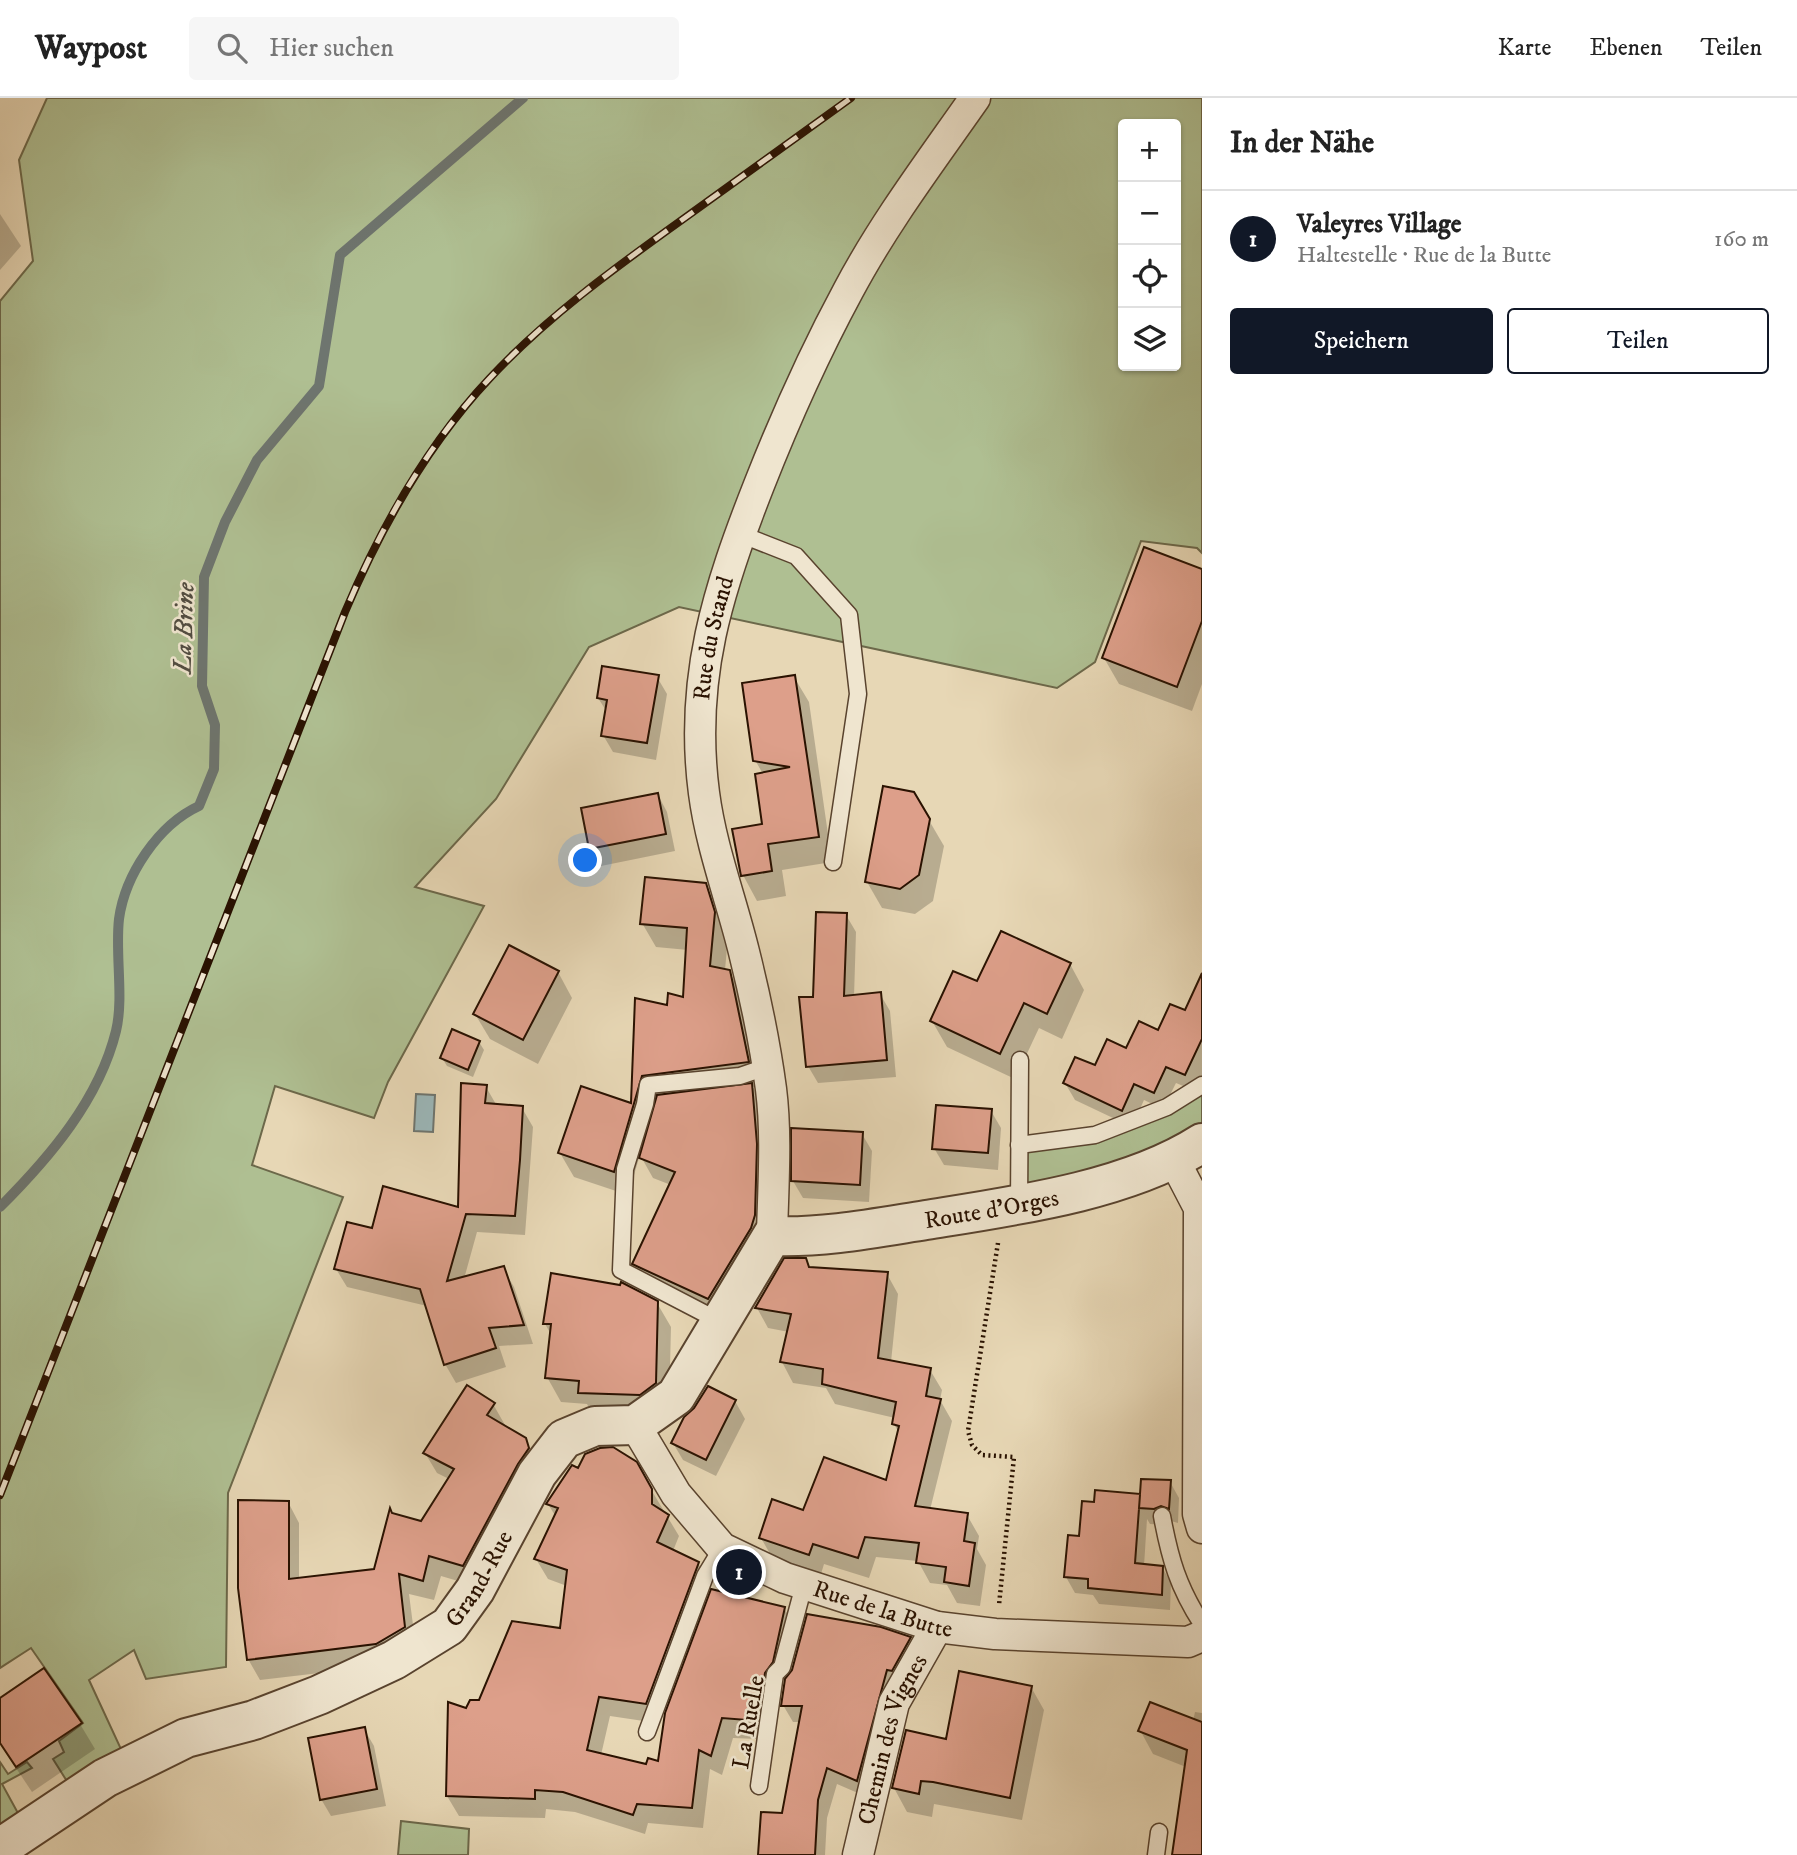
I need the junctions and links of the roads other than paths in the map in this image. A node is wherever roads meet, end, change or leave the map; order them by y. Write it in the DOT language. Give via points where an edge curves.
graph roads {
  1 [pos="975,98"];
  2 [pos="740,534"];
  3 [pos="833,862"];
  4 [pos="1020,1059"];
  5 [pos="766,1067"];
  6 [pos="1202,1084"];
  7 [pos="1020,1145"];
  8 [pos="1188,1152"];
  9 [pos="1011,1206"];
  10 [pos="772,1236"];
  11 [pos="721,1322"];
  12 [pos="635,1425"];
  13 [pos="1161,1516"];
  14 [pos="1202,1528"];
  15 [pos="722,1548"];
  16 [pos="804,1585"];
  17 [pos="1202,1625"];
  18 [pos="937,1628"];
  19 [pos="1202,1636"];
  20 [pos="647,1732"];
  21 [pos="759,1786"];
  22 [pos="1159,1832"];
  23 [pos="0,1848"];
  24 [pos="858,1855"];
  25 [pos="1156,1855"];
  1 -- 2 [label="street, Rue du Stand" via="898,208 849,289 789,410"];
  2 -- 3 [label="lane" via="796,556 849,615 858,694"];
  2 -- 5 [label="street, Rue du Stand" via="716,607 702,674 699,739 714,845 745,954"];
  4 -- 7 [label="lane"];
  5 -- 10 [label="street, Rue du Stand" via="771,1091"];
  5 -- 11 [label="lane" via="740,1076 648,1085 625,1169 621,1270"];
  6 -- 7 [label="lane" via="1167,1107 1096,1135"];
  7 -- 9 [label="lane"];
  8 -- 9 [label="street, Route d'Orges"];
  8 -- 14 [label="street" via="1199,1208 1198,1514"];
  9 -- 10 [label="street, Route d'Orges" via="838,1234"];
  10 -- 11 [label="street"];
  11 -- 12 [label="street" via="676,1396"];
  12 -- 15 [label="street, Rue de la Butte" via="676,1494"];
  12 -- 23 [label="street, Grand-Rue" via="595,1426 564,1439 537,1474 475,1590 449,1626 394,1660 319,1695 174,1743 105,1778"];
  13 -- 17 [label="lane" via="1182,1594"];
  15 -- 16 [label="street, Rue de la Butte"];
  15 -- 20 [label="lane" via="705,1576"];
  16 -- 18 [label="street, Rue de la Butte"];
  16 -- 21 [label="lane, La Ruelle" via="782,1667 775,1674"];
  18 -- 19 [label="street, Rue de la Butte" via="1188,1642"];
  18 -- 24 [label="street, Chemin des Vignes" via="894,1703"];
  22 -- 25 [label="lane"];
}
